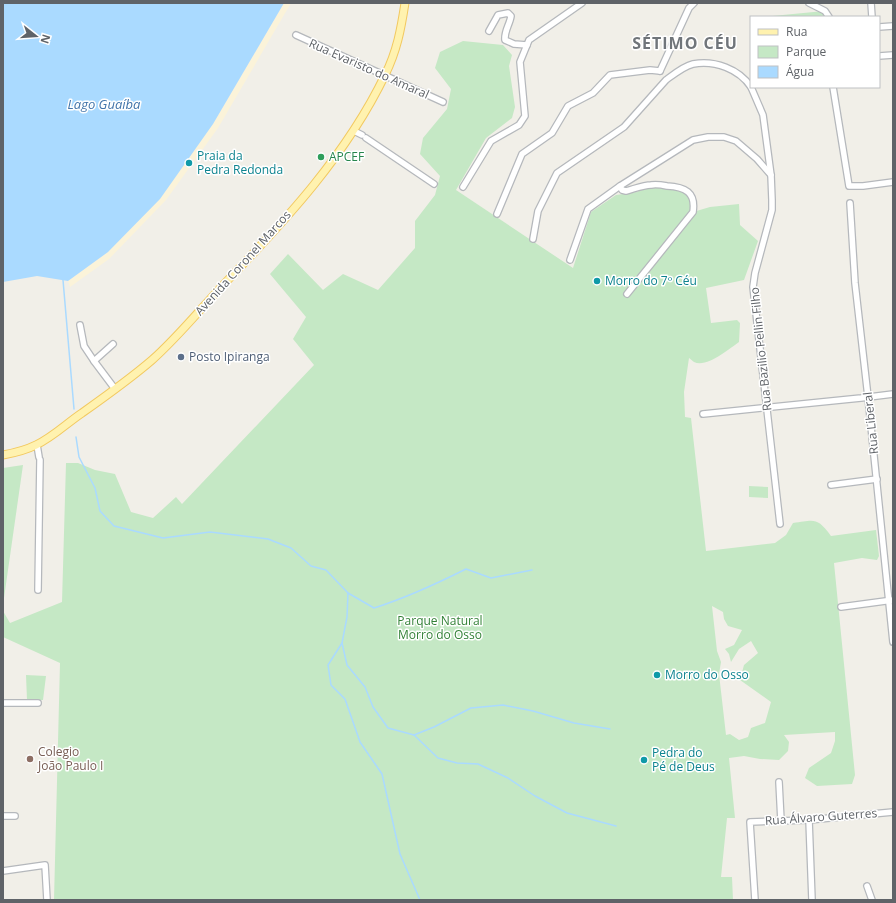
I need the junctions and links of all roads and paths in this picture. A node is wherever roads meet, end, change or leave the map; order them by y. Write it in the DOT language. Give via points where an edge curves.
graph roads {
  1 [pos="405,3"];
  2 [pos="582,3"];
  3 [pos="694,3"];
  4 [pos="809,3"];
  5 [pos="871,3"];
  6 [pos="829,16"];
  7 [pos="872,16"];
  8 [pos="893,26"];
  9 [pos="880,27"];
  10 [pos="489,31"];
  11 [pos="296,35"];
  12 [pos="527,45"];
  13 [pos="893,54"];
  14 [pos="880,56"];
  15 [pos="660,71"];
  16 [pos="385,76"];
  17 [pos="666,80"];
  18 [pos="750,85"];
  19 [pos="751,88"];
  20 [pos="833,88"];
  21 [pos="443,102"];
  22 [pos="354,131"];
  23 [pos="771,176"];
  24 [pos="893,182"];
  25 [pos="434,184"];
  26 [pos="620,186"];
  27 [pos="463,187"];
  28 [pos="850,203"];
  29 [pos="496,214"];
  30 [pos="533,239"];
  31 [pos="570,260"];
  32 [pos="627,294"];
  33 [pos="80,325"];
  34 [pos="113,344"];
  35 [pos="94,361"];
  36 [pos="115,389"];
  37 [pos="893,394"];
  38 [pos="868,397"];
  39 [pos="767,408"];
  40 [pos="703,414"];
  41 [pos="37,445"];
  42 [pos="3,455"];
  43 [pos="877,479"];
  44 [pos="830,485"];
  45 [pos="780,524"];
  46 [pos="38,590"];
  47 [pos="891,600"];
  48 [pos="841,607"];
  49 [pos="893,642"];
  50 [pos="3,703"];
  51 [pos="38,703"];
  52 [pos="779,782"];
  53 [pos="893,812"];
  54 [pos="3,816"];
  55 [pos="15,816"];
  56 [pos="809,820"];
  57 [pos="781,821"];
  58 [pos="3,871"];
  59 [pos="867,886"];
  60 [pos="47,900"];
  61 [pos="755,900"];
  62 [pos="812,900"];
  63 [pos="872,900"];
  1 -- 16 [label="main road, Avenida Coronel Marcos" via="399,40"];
  2 -- 12 [label="street" via="530,38"];
  3 -- 15 [label="street" via="689,8"];
  4 -- 6 [label="street" via="825,11"];
  5 -- 7 [label="street"];
  8 -- 9 [label="street"];
  10 -- 12 [label="street" via="498,16 508,13 511,16 504,40"];
  11 -- 16 [label="street, Rua Evaristo do Amaral"];
  12 -- 27 [label="street" via="520,62 525,116 519,125 491,140"];
  13 -- 14 [label="street"];
  15 -- 17 [label="street"];
  15 -- 29 [label="street" via="610,75 594,93 568,106 552,133 522,155"];
  16 -- 21 [label="street, Rua Evaristo do Amaral"];
  16 -- 22 [label="main road, Avenida Coronel Marcos"];
  17 -- 18 [label="street, Rua Bazilio Pellin Filho" via="693,64 708,64 721,65 736,71"];
  17 -- 30 [label="street, Rua Bazilio Pellin Filho" via="624,127 557,173 538,211"];
  19 -- 23 [label="street, Rua Bazilio Pellin Filho" via="763,114"];
  20 -- 24 [label="street" via="849,186"];
  22 -- 25 [label="street"];
  22 -- 36 [label="main road, Avenida Coronel Marcos" via="316,182 254,254 173,340"];
  23 -- 26 [label="street" via="757,159 736,141 708,136 693,140"];
  23 -- 39 [label="street, Rua Bazilio Pellin Filho" via="772,210 753,287"];
  26 -- 31 [label="street" via="588,209"];
  26 -- 32 [label="street" via="626,191 650,185 679,187 693,199 693,212"];
  28 -- 38 [label="street, Rua Liberal" via="855,283"];
  33 -- 35 [label="street" via="84,346"];
  34 -- 35 [label="street"];
  35 -- 36 [label="street"];
  36 -- 41 [label="main road, Avenida Coronel Marcos"];
  37 -- 38 [label="street"];
  38 -- 39 [label="street"];
  38 -- 43 [label="street, Rua Liberal"];
  39 -- 40 [label="street"];
  39 -- 45 [label="street, Rua Bazilio Pellin Filho"];
  41 -- 42 [label="main road, Avenida Coronel Marcos"];
  41 -- 46 [label="street" via="40,459"];
  43 -- 44 [label="street"];
  43 -- 47 [label="street, Rua Liberal"];
  47 -- 48 [label="street"];
  47 -- 49 [label="street, Rua Liberal"];
  50 -- 51 [label="street"];
  52 -- 57 [label="street"];
  53 -- 56 [label="street, Rua Álvaro Guterres"];
  54 -- 55 [label="street"];
  56 -- 57 [label="street, Rua Álvaro Guterres"];
  56 -- 62 [label="street"];
  57 -- 61 [label="street, Rua Álvaro Guterres" via="750,822"];
  58 -- 60 [label="street" via="45,865"];
  59 -- 63 [label="street"];
}
